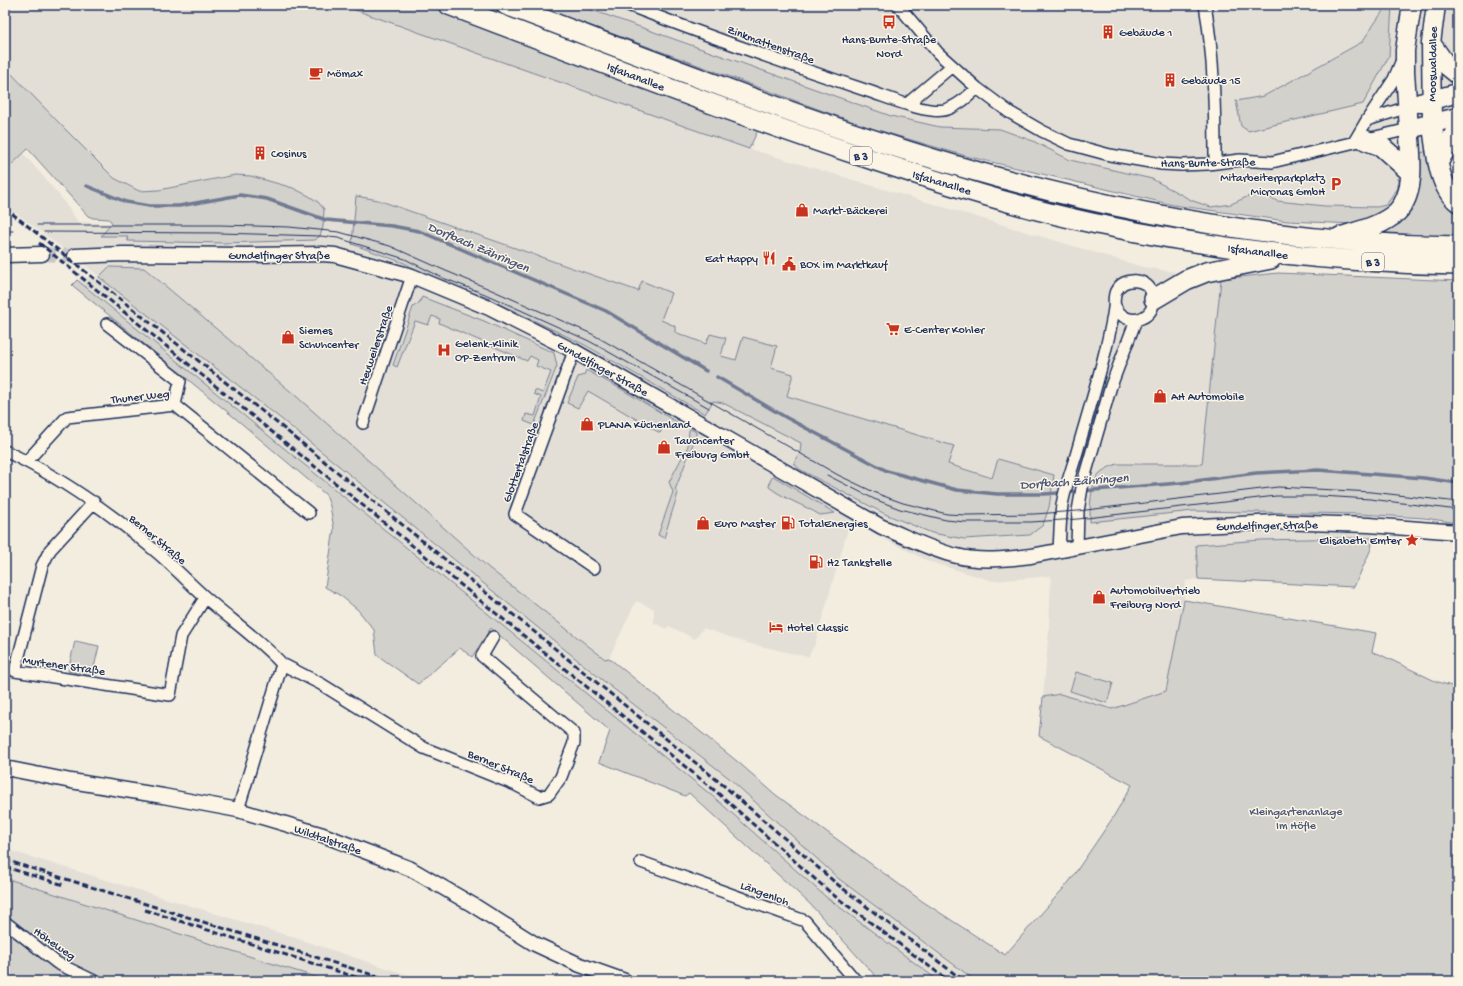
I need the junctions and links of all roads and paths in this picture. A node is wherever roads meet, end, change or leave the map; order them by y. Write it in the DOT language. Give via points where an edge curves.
graph roads {
  1 [pos="449,5"];
  2 [pos="506,5"];
  3 [pos="628,5"];
  4 [pos="898,5"];
  5 [pos="1205,5"];
  6 [pos="1412,5"];
  7 [pos="1436,5"];
  8 [pos="1431,43"];
  9 [pos="1405,50"];
  10 [pos="952,66"];
  11 [pos="1458,75"];
  12 [pos="977,88"];
  13 [pos="1458,93"];
  14 [pos="1431,100"];
  15 [pos="907,104"];
  16 [pos="1408,107"];
  17 [pos="1458,117"];
  18 [pos="1367,120"];
  19 [pos="1432,123"];
  20 [pos="1458,127"];
  21 [pos="1409,129"];
  22 [pos="1359,141"];
  23 [pos="1215,163"];
  24 [pos="1438,163"];
  25 [pos="1410,172"];
  26 [pos="1458,202"];
  27 [pos="1333,239"];
  28 [pos="1458,246"];
  29 [pos="42,254"];
  30 [pos="5,255"];
  31 [pos="1288,255"];
  32 [pos="75,256"];
  33 [pos="1458,265"];
  34 [pos="412,276"];
  35 [pos="1154,299"];
  36 [pos="1115,306"];
  37 [pos="1136,320"];
  38 [pos="106,324"];
  39 [pos="574,351"];
  40 [pos="175,405"];
  41 [pos="363,423"];
  42 [pos="5,451"];
  43 [pos="28,462"];
  44 [pos="94,502"];
  45 [pos="309,513"];
  46 [pos="1458,532"];
  47 [pos="1077,548"];
  48 [pos="1059,550"];
  49 [pos="594,568"];
  50 [pos="205,598"];
  51 [pos="493,637"];
  52 [pos="282,664"];
  53 [pos="5,768"];
  54 [pos="238,810"];
  55 [pos="641,862"];
  56 [pos="5,922"];
  57 [pos="94,981"];
  58 [pos="625,981"];
  59 [pos="856,981"];
  1 -- 31 [label="highway, Isfahanallee / B 3" via="757,121 1018,205 1090,223 1215,246"];
  2 -- 27 [label="highway, Isfahanallee / B 3" via="762,100 893,146 972,170 1129,209 1247,230"];
  3 -- 15 [label="street, Zinkmattenstraße" via="791,66"];
  4 -- 10 [label="street, Hans-Bunte-Straße"];
  5 -- 23 [label="street" via="1211,56"];
  6 -- 9 [label="main road, Mooswaldallee"];
  7 -- 8 [label="main road, Mooswaldallee"];
  8 -- 11 [label="main road" via="1448,67"];
  8 -- 14 [label="main road, Mooswaldallee"];
  9 -- 16 [label="main road, Mooswaldallee"];
  9 -- 18 [label="street" via="1394,79"];
  10 -- 12 [label="street, Hans-Bunte-Straße"];
  10 -- 15 [label="street"];
  12 -- 15 [label="street, Zinkmattenstraße" via="956,106 944,110"];
  12 -- 23 [label="street, Hans-Bunte-Straße" via="1009,112 1069,144 1110,155 1162,164"];
  13 -- 14 [label="main road"];
  14 -- 16 [label="main road"];
  14 -- 19 [label="main road, Mooswaldallee"];
  16 -- 18 [label="street"];
  16 -- 21 [label="main road, Mooswaldallee"];
  17 -- 19 [label="main road, Hans-Bunte-Straße"];
  18 -- 22 [label="street"];
  19 -- 21 [label="main road, Hans-Bunte-Straße"];
  19 -- 24 [label="highway"];
  20 -- 24 [label="highway"];
  21 -- 22 [label="street, Hans-Bunte-Straße"];
  21 -- 25 [label="highway"];
  22 -- 23 [label="street, Hans-Bunte-Straße" via="1272,162 1240,160"];
  22 -- 25 [label="highway" via="1381,146"];
  24 -- 26 [label="highway" via="1447,189"];
  25 -- 27 [label="highway" via="1407,194 1397,212 1372,226"];
  27 -- 28 [label="highway, Isfahanallee / B 3"];
  29 -- 30 [label="street"];
  31 -- 33 [label="highway, Isfahanallee / B 3"];
  31 -- 35 [label="highway" via="1206,272 1186,280"];
  32 -- 34 [label="street, Gundelfinger Straße" via="322,254 335,255"];
  34 -- 39 [label="street, Gundelfinger Straße" via="488,308"];
  34 -- 41 [label="street, Heuweilerstraße"];
  35 -- 36 [label="street" via="1148,286 1135,280 1128,281 1116,290"];
  35 -- 37 [label="street" via="1147,316"];
  36 -- 37 [label="street" via="1125,318"];
  36 -- 48 [label="street" via="1095,392 1062,503"];
  37 -- 47 [label="street" via="1111,386 1083,482 1079,502"];
  38 -- 40 [label="street" via="180,382"];
  39 -- 48 [label="street, Gundelfinger Straße" via="882,527 934,549 974,558 1010,558"];
  39 -- 49 [label="street, Glottertalstraße" via="515,514"];
  40 -- 43 [label="street, Thuner Weg" via="67,417"];
  40 -- 45 [label="street, Thuner Weg"];
  42 -- 43 [label="street, Berner Straße"];
  43 -- 44 [label="street, Berner Straße"];
  44 -- 50 [label="street, Berner Straße" via="160,555"];
  44 -- 50 [label="street, Murtener Straße" via="50,550 42,566 15,671 170,695 181,636"];
  46 -- 47 [label="street, Gundelfinger Straße" via="1368,525 1269,523 1182,527"];
  47 -- 48 [label="street, Gundelfinger Straße"];
  50 -- 52 [label="street, Berner Straße" via="270,650"];
  51 -- 52 [label="street, Berner Straße" via="482,656 574,734 574,743 561,777 549,794 539,797 516,785 424,748 321,684"];
  52 -- 54 [label="street"];
  53 -- 54 [label="street, Wildtalstraße"];
  54 -- 58 [label="street, Wildtalstraße" via="323,835 411,869 535,944 580,965"];
  55 -- 59 [label="street, Längenloh" via="805,921"];
  56 -- 57 [label="street, Höheweg" via="57,963"];
}
